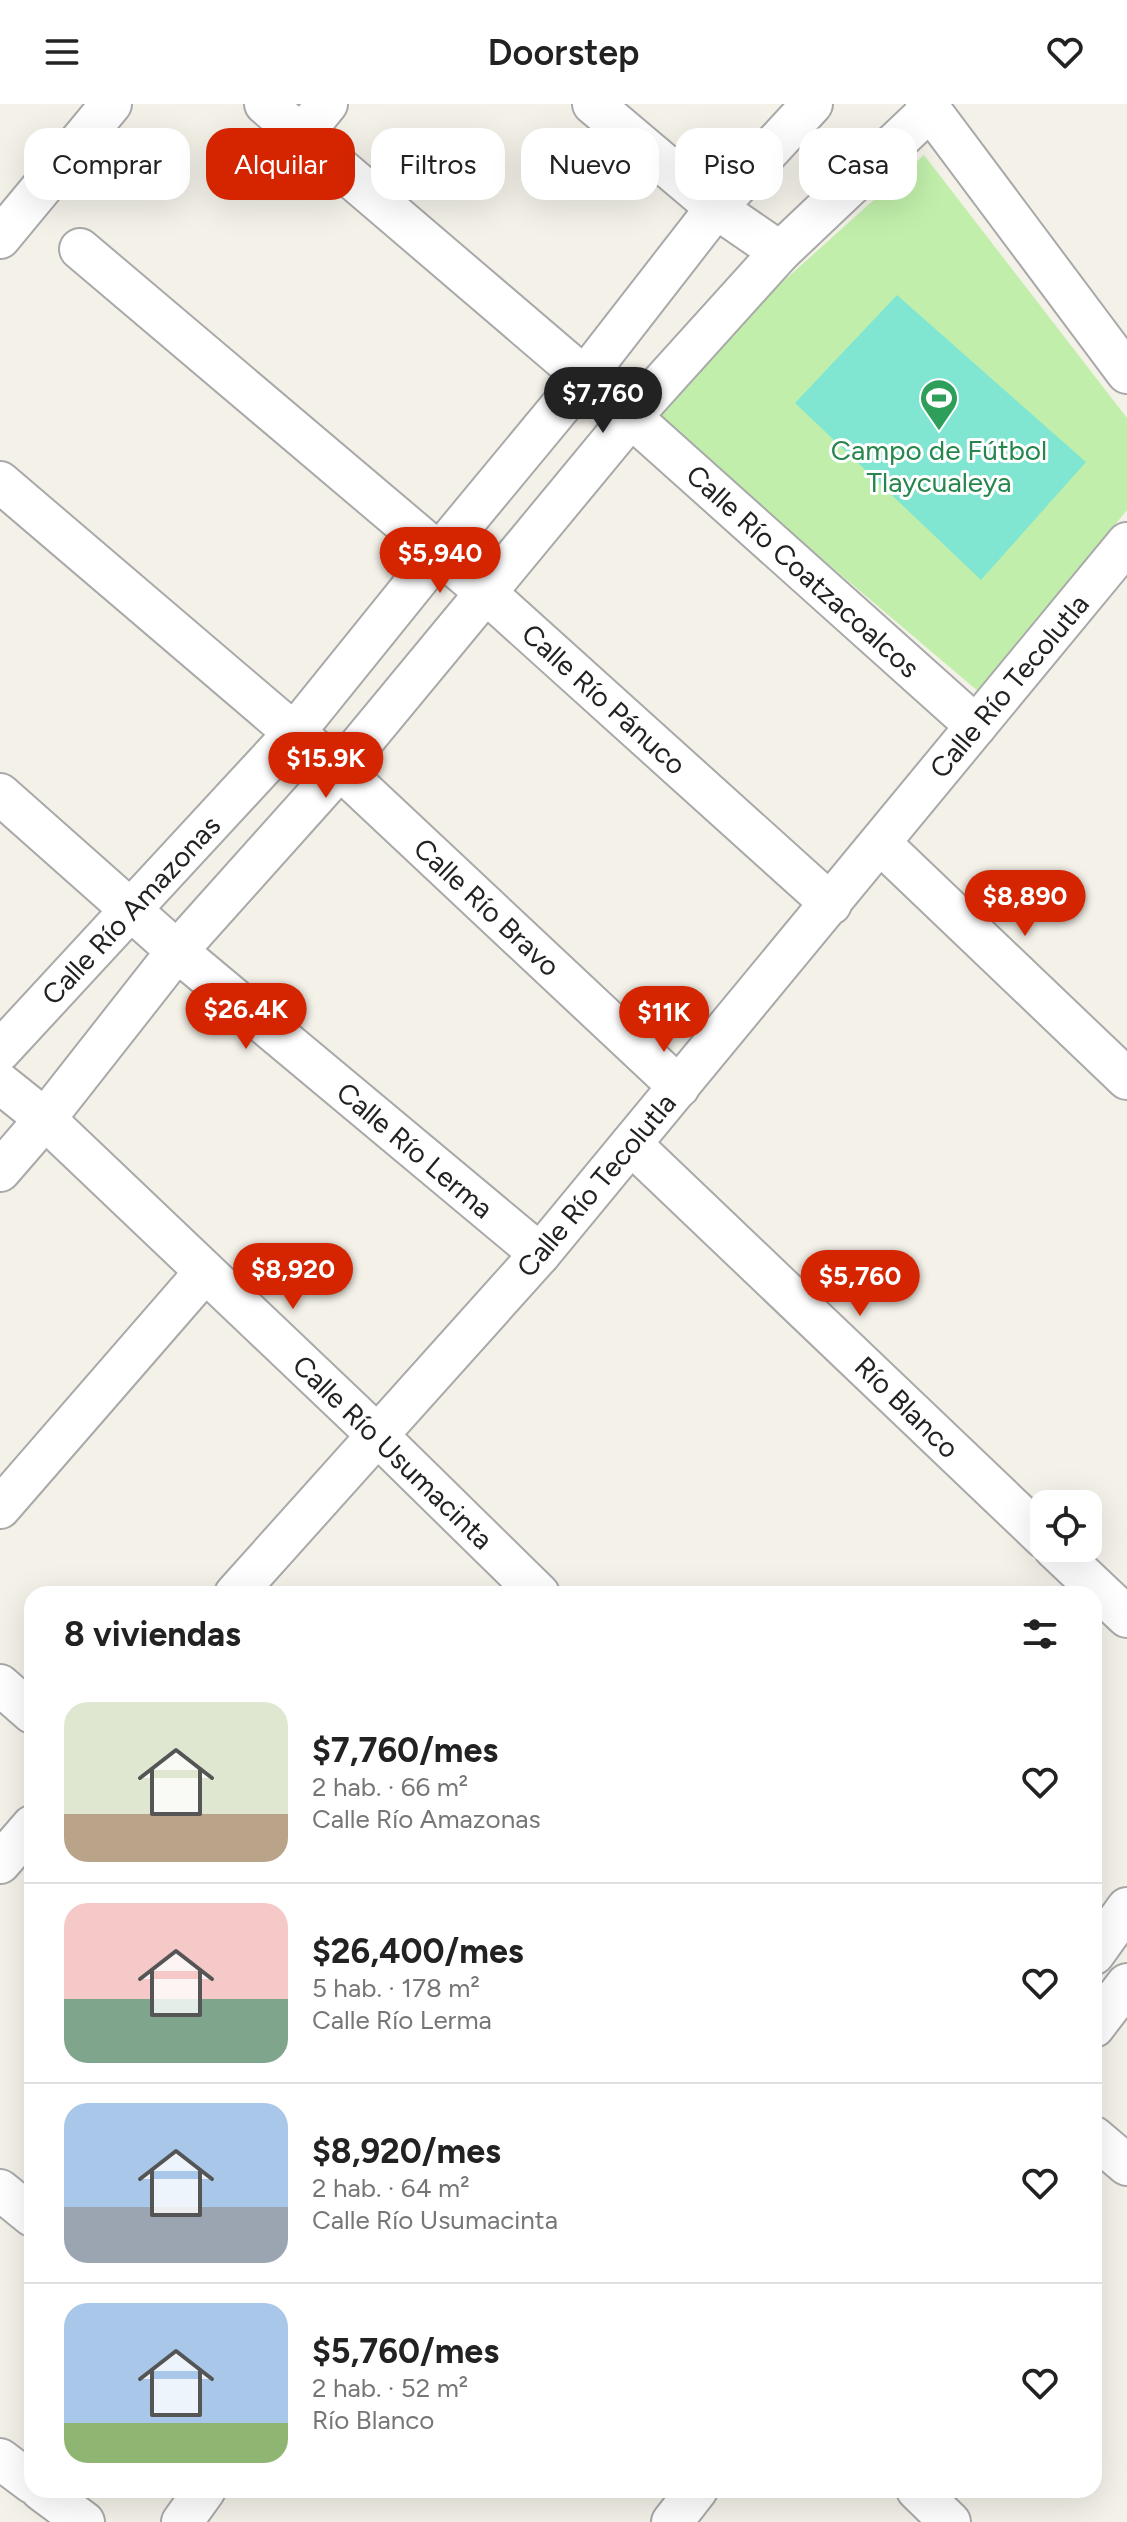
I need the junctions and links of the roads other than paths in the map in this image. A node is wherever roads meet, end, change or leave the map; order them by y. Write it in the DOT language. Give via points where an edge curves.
graph roads {
  1 [pos="111,104"];
  2 [pos="265,104"];
  3 [pos="327,104"];
  4 [pos="593,104"];
  5 [pos="812,104"];
  6 [pos="928,107"];
  7 [pos="292,128"];
  8 [pos="308,128"];
  9 [pos="355,182"];
  10 [pos="716,208"];
  11 [pos="0,238"];
  12 [pos="80,249"];
  13 [pos="780,252"];
  14 [pos="1127,373"];
  15 [pos="584,378"];
  16 [pos="631,417"];
  17 [pos="0,482"];
  18 [pos="1126,545"];
  19 [pos="440,552"];
  20 [pos="485,592"];
  21 [pos="976,726"];
  22 [pos="294,733"];
  23 [pos="340,769"];
  24 [pos="0,794"];
  25 [pos="880,843"];
  26 [pos="831,904"];
  27 [pos="131,911"];
  28 [pos="177,951"];
  29 [pos="0,1051"];
  30 [pos="1127,1079"];
  31 [pos="0,1083"];
  32 [pos="679,1087"];
  33 [pos="45,1119"];
  34 [pos="631,1144"];
  35 [pos="0,1171"];
  36 [pos="540,1254"];
  37 [pos="205,1272"];
  38 [pos="376,1434"];
  39 [pos="0,1508"];
  40 [pos="1030,1525"];
  41 [pos="1069,1562"];
  42 [pos="242,1586"];
  43 [pos="531,1586"];
  44 [pos="1094,1586"];
  45 [pos="1102,1593"];
  46 [pos="1127,1617"];
  47 [pos="0,1685"];
  48 [pos="24,1706"];
  49 [pos="24,1835"];
  50 [pos="0,1863"];
  51 [pos="1127,1908"];
  52 [pos="1102,1943"];
  53 [pos="1127,1984"];
  54 [pos="1102,2017"];
  55 [pos="1102,2144"];
  56 [pos="1127,2165"];
  57 [pos="0,2190"];
  58 [pos="24,2210"];
  59 [pos="0,2459"];
  60 [pos="24,2477"];
  61 [pos="52,2498"];
  62 [pos="199,2498"];
  63 [pos="691,2498"];
  64 [pos="925,2498"];
  65 [pos="84,2522"];
  66 [pos="182,2522"];
  67 [pos="672,2522"];
  68 [pos="950,2522"];
  1 -- 11 [label="street"];
  2 -- 7 [label="street, Calle Río Coatzacoalcos"];
  3 -- 8 [label="street"];
  4 -- 10 [label="street"];
  5 -- 10 [label="street, Calle Río Amazonas"];
  6 -- 13 [label="street"];
  6 -- 14 [label="street"];
  9 -- 15 [label="street, Calle Río Coatzacoalcos"];
  10 -- 13 [label="street"];
  10 -- 15 [label="street, Calle Río Amazonas"];
  12 -- 19 [label="street, Calle Río Pánuco"];
  13 -- 16 [label="street"];
  15 -- 16 [label="street, Calle Río Coatzacoalcos"];
  15 -- 19 [label="street, Calle Río Amazonas"];
  16 -- 20 [label="street"];
  16 -- 21 [label="street, Calle Río Coatzacoalcos"];
  17 -- 22 [label="street, Calle Río Bravo"];
  18 -- 21 [label="street, Calle Río Tecolutla"];
  19 -- 20 [label="street, Calle Río Pánuco"];
  19 -- 22 [label="street, Calle Río Amazonas"];
  20 -- 23 [label="street"];
  20 -- 26 [label="street, Calle Río Pánuco"];
  21 -- 25 [label="street, Calle Río Tecolutla"];
  22 -- 23 [label="street, Calle Río Bravo"];
  22 -- 27 [label="street, Calle Río Amazonas"];
  23 -- 28 [label="street"];
  23 -- 32 [label="street, Calle Río Bravo"];
  24 -- 27 [label="street, Calle Río Lerma"];
  25 -- 26 [label="street, Calle Río Tecolutla"];
  25 -- 30 [label="street"];
  26 -- 32 [label="street, Calle Río Tecolutla"];
  27 -- 28 [label="street, Calle Río Lerma"];
  27 -- 29 [label="street, Calle Río Amazonas"];
  28 -- 33 [label="street"];
  28 -- 36 [label="street, Calle Río Lerma"];
  31 -- 33 [label="street, Calle Río Usumacinta"];
  32 -- 34 [label="street, Calle Río Tecolutla"];
  33 -- 35 [label="street"];
  33 -- 37 [label="street, Calle Río Usumacinta"];
  34 -- 36 [label="street, Calle Río Tecolutla"];
  34 -- 40 [label="street, Río Blanco"];
  36 -- 38 [label="street, Calle Río Tecolutla"];
  37 -- 38 [label="street, Calle Río Usumacinta"];
  37 -- 39 [label="street"];
  38 -- 42 [label="street, Calle Río Tecolutla"];
  38 -- 43 [label="street, Calle Río Usumacinta"];
  41 -- 44 [label="street"];
  45 -- 46 [label="street"];
  47 -- 48 [label="street"];
  49 -- 50 [label="street"];
  51 -- 52 [label="street"];
  53 -- 54 [label="street"];
  55 -- 56 [label="street"];
  57 -- 58 [label="street"];
  59 -- 60 [label="street"];
  61 -- 65 [label="street"];
  62 -- 66 [label="street"];
  63 -- 67 [label="street"];
  64 -- 68 [label="street"];
}
